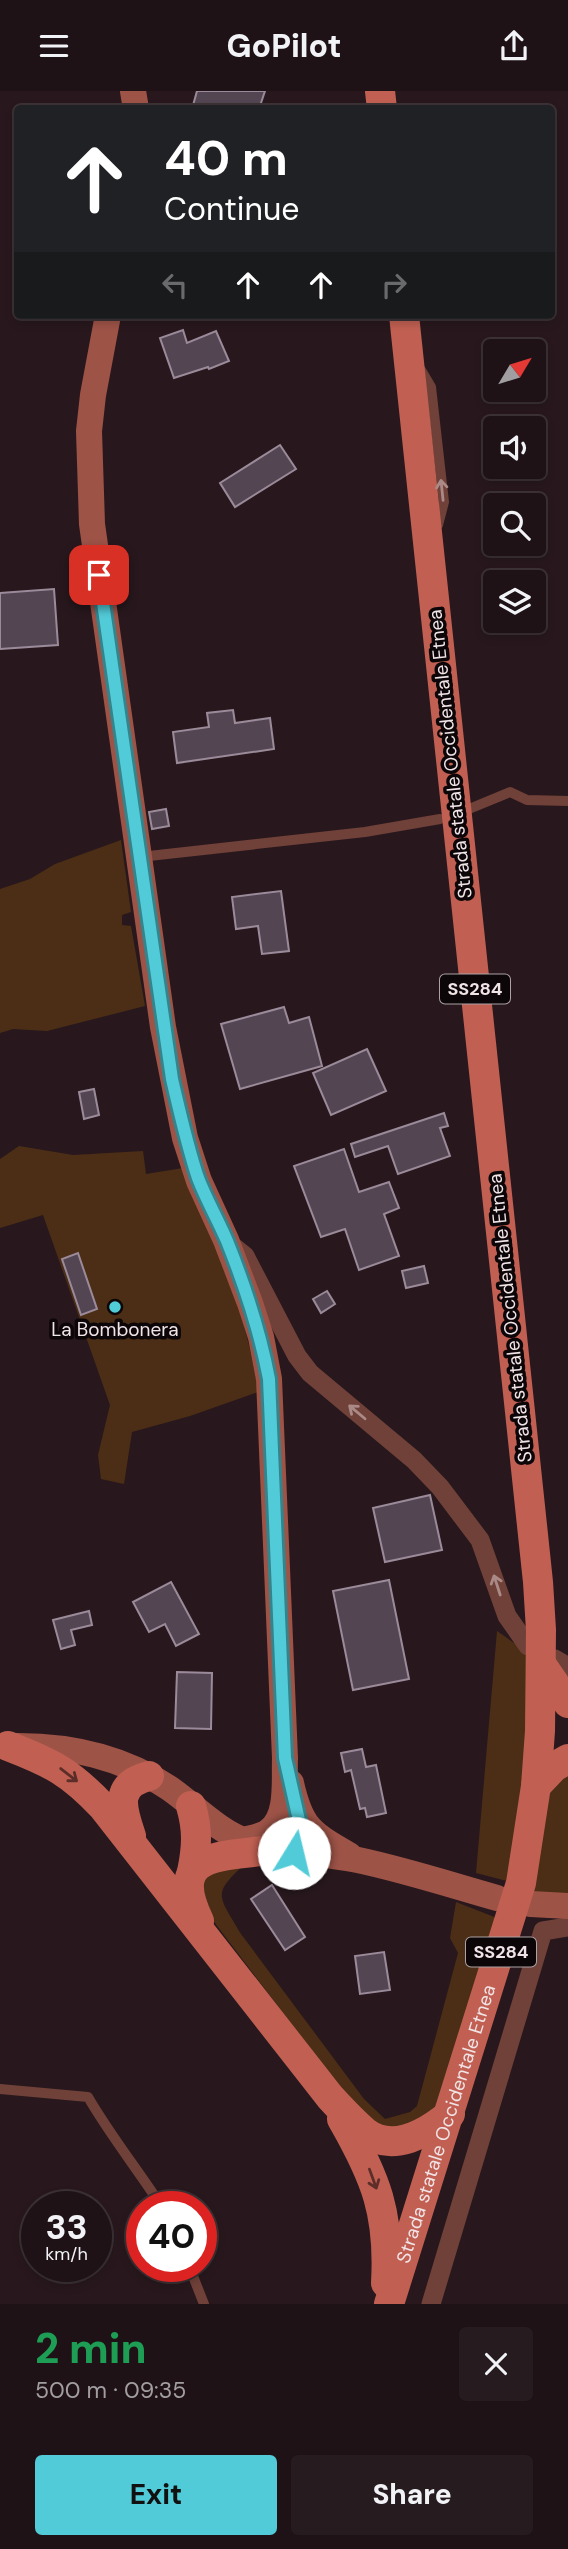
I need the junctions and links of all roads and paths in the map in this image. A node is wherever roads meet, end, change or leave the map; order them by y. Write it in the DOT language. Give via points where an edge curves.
graph roads {
  1 [pos="107,319"];
  2 [pos="404,319"];
  3 [pos="568,801"];
  4 [pos="469,809"];
  5 [pos="439,819"];
  6 [pos="139,857"];
  7 [pos="226,1240"];
  8 [pos="548,1659"];
  9 [pos="568,1703"];
  10 [pos="4,1747"];
  11 [pos="568,1759"];
  12 [pos="149,1776"];
  13 [pos="536,1786"];
  14 [pos="191,1806"];
  15 [pos="290,1807"];
  16 [pos="135,1847"];
  17 [pos="269,1848"];
  18 [pos="356,1859"];
  19 [pos="192,1872"];
  20 [pos="497,1898"];
  21 [pos="531,1904"];
  22 [pos="568,1906"];
  23 [pos="568,1927"];
  24 [pos="208,1940"];
  25 [pos="0,2089"];
  26 [pos="330,2097"];
  27 [pos="450,2114"];
  28 [pos="151,2191"];
  29 [pos="195,2282"];
  30 [pos="204,2304"];
  31 [pos="387,2304"];
  32 [pos="431,2304"];
  1 -- 6 [label="street" via="93,395 89,476"];
  2 -- 8 [label="main road, Strada statale Occidentale Etnea / SS284"];
  3 -- 4 [label="lane" via="527,800 510,792"];
  5 -- 6 [label="lane" via="365,832"];
  6 -- 7 [label="street" via="163,1027 185,1138"];
  8 -- 7 [label="street, one-way" via="508,1616 473,1529 428,1473 310,1373 245,1256"];
  7 -- 15 [label="street" via="261,1337 269,1379"];
  8 -- 9 [label="main road"];
  8 -- 13 [label="main road, Strada statale Occidentale Etnea / SS284"];
  10 -- 12 [label="street" via="78,1749"];
  10 -- 16 [label="main road, one-way" via="61,1768 85,1788"];
  11 -- 13 [label="main road"];
  12 -- 14 [label="street"];
  12 -- 16 [label="main road" via="130,1784 123,1795 122,1810"];
  13 -- 27 [label="main road, Strada statale Occidentale Etnea / SS284" via="518,1895"];
  14 -- 17 [label="street" via="224,1831"];
  14 -- 19 [label="main road" via="197,1826"];
  15 -- 17 [label="street" via="268,1833"];
  15 -- 17 [label="street" via="301,1829"];
  15 -- 18 [label="street" via="310,1830"];
  16 -- 24 [label="main road"];
  17 -- 18 [label="street"];
  17 -- 19 [label="main road" via="214,1857"];
  18 -- 20 [label="street"];
  19 -- 24 [label="main road" via="189,1899"];
  21 -- 22 [label="street"];
  23 -- 32 [label="street" via="543,1931"];
  24 -- 26 [label="main road"];
  25 -- 28 [label="lane" via="88,2097"];
  26 -- 27 [label="main road" via="367,2134 386,2141 430,2130"];
  26 -- 31 [label="main road, one-way" via="372,2173 381,2203 388,2251"];
  27 -- 31 [label="main road, Strada statale Occidentale Etnea / SS284"];
  29 -- 30 [label="lane"];
}
